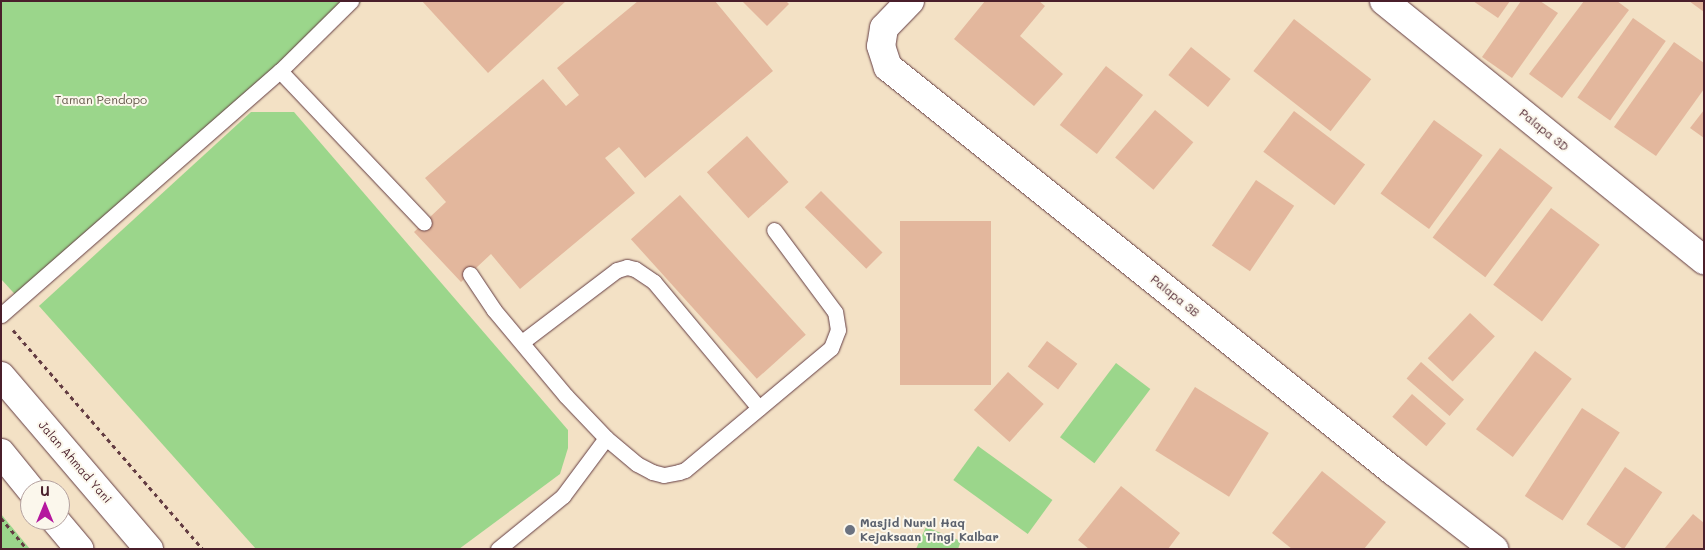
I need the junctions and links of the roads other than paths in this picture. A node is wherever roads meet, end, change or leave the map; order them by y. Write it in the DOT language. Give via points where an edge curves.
graph roads {
  1 [pos="351,1"];
  2 [pos="910,1"];
  3 [pos="1384,1"];
  4 [pos="280,70"];
  5 [pos="424,223"];
  6 [pos="774,230"];
  7 [pos="1704,260"];
  8 [pos="470,274"];
  9 [pos="4,320"];
  10 [pos="522,342"];
  11 [pos="1,376"];
  12 [pos="759,408"];
  13 [pos="606,438"];
  14 [pos="1,453"];
  15 [pos="23,480"];
  16 [pos="63,530"];
  17 [pos="79,549"];
  18 [pos="149,549"];
  19 [pos="498,549"];
  20 [pos="1494,549"];
  1 -- 4 [label="lane"];
  2 -- 20 [label="main road, Palapa 3B" via="884,28 881,46 888,67"];
  3 -- 7 [label="main road, Palapa 3D"];
  4 -- 5 [label="lane"];
  4 -- 9 [label="lane"];
  6 -- 12 [label="lane" via="832,306 838,330 831,348"];
  8 -- 10 [label="lane" via="494,310"];
  10 -- 12 [label="lane" via="617,270 635,269 654,282"];
  10 -- 13 [label="lane"];
  11 -- 18 [label="main road, Jalan Ahmad Yani"];
  12 -- 13 [label="lane" via="679,472 664,475 637,464"];
  13 -- 19 [label="lane" via="563,496"];
  14 -- 15 [label="main road"];
  16 -- 17 [label="main road"];
}
